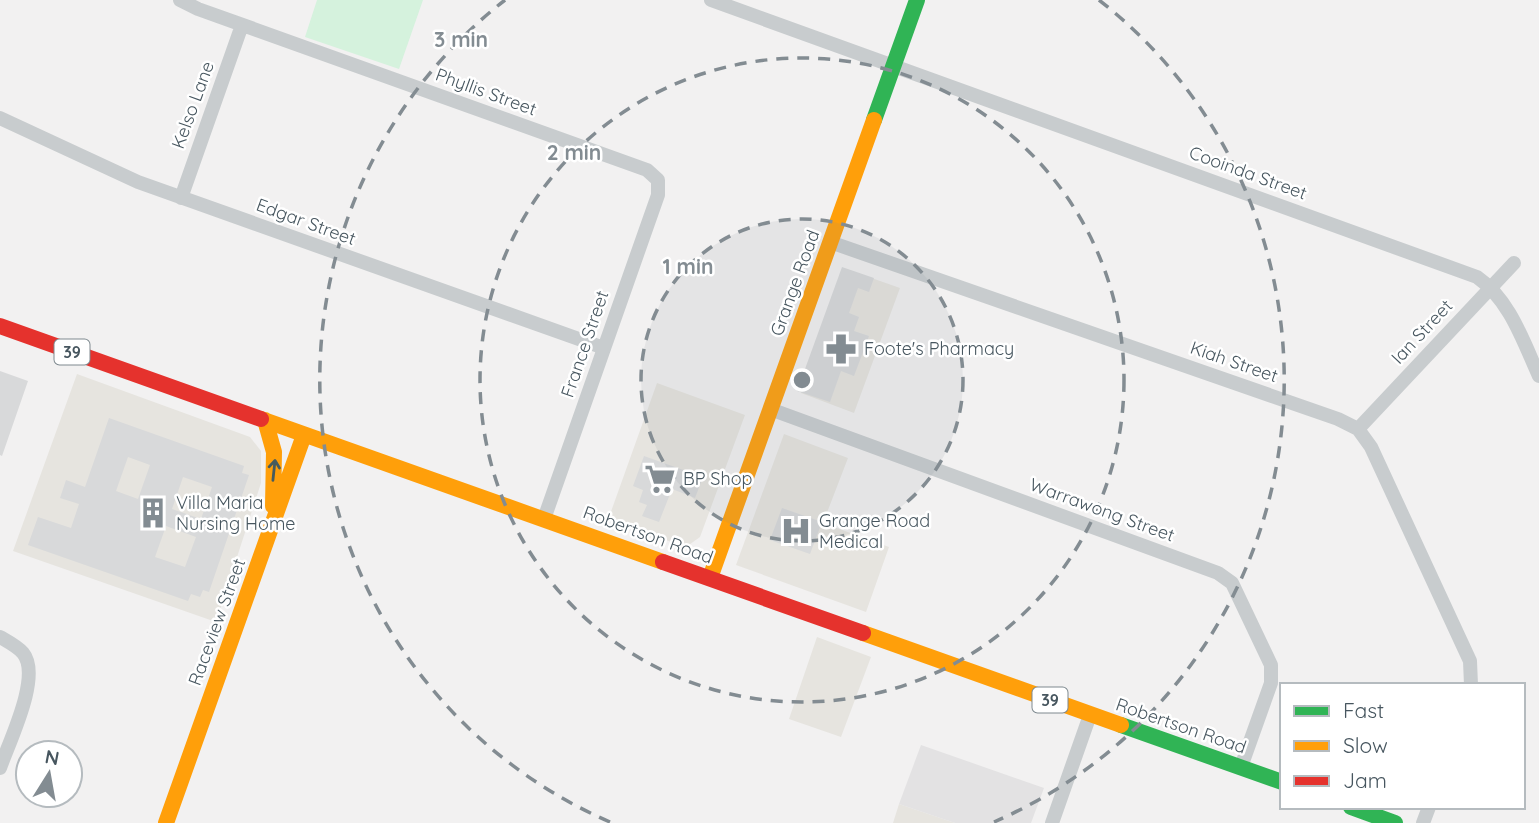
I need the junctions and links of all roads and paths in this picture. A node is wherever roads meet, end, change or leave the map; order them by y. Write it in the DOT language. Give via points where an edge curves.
graph roads {
  1 [pos="180,0"];
  2 [pos="711,0"];
  3 [pos="917,0"];
  4 [pos="242,25"];
  5 [pos="893,66"];
  6 [pos="0,118"];
  7 [pos="657,180"];
  8 [pos="181,198"];
  9 [pos="830,242"];
  10 [pos="1514,262"];
  11 [pos="1491,287"];
  12 [pos="0,326"];
  13 [pos="604,348"];
  14 [pos="1539,376"];
  15 [pos="771,409"];
  16 [pos="265,420"];
  17 [pos="1358,429"];
  18 [pos="304,435"];
  19 [pos="544,519"];
  20 [pos="274,522"];
  21 [pos="710,578"];
  22 [pos="0,637"];
  23 [pos="1471,683"];
  24 [pos="1090,715"];
  25 [pos="1241,767"];
  26 [pos="0,768"];
  27 [pos="1280,781"];
  28 [pos="1356,809"];
  29 [pos="166,823"];
  30 [pos="1052,823"];
  31 [pos="1395,823"];
  1 -- 4 [label="street, Phyllis Street"];
  2 -- 5 [label="street, Cooinda Street"];
  3 -- 5 [label="main road, Grange Road"];
  4 -- 7 [label="street, Phyllis Street" via="647,170"];
  4 -- 8 [label="street, Kelso Lane"];
  5 -- 9 [label="main road, Grange Road"];
  5 -- 11 [label="street, Cooinda Street" via="1450,266"];
  6 -- 8 [label="street, Edgar Street"];
  7 -- 13 [label="street, France Street" via="658,195"];
  8 -- 13 [label="street, Edgar Street"];
  9 -- 15 [label="main road, Grange Road"];
  9 -- 17 [label="street, Kiah Street"];
  10 -- 11 [label="street, Ian Street"];
  11 -- 14 [label="street, Cooinda Street" via="1502,300"];
  11 -- 17 [label="street, Ian Street"];
  12 -- 16 [label="main road, Robertson Road / 39"];
  13 -- 19 [label="street, France Street"];
  15 -- 21 [label="main road, Grange Road"];
  15 -- 25 [label="street, Warrawong Street" via="1218,573 1232,583 1271,665 1271,683"];
  16 -- 18 [label="main road, Robertson Road / 39"];
  20 -- 16 [label="main road, one-way" via="275,446"];
  17 -- 23 [label="street" via="1371,447 1470,661"];
  18 -- 19 [label="main road, Robertson Road / 39"];
  18 -- 20 [label="main road, Raceview Street"];
  19 -- 21 [label="main road, Robertson Road / 39"];
  20 -- 29 [label="main road, Raceview Street"];
  21 -- 24 [label="main road, Robertson Road / 39"];
  22 -- 26 [label="street" via="23,653 30,672"];
  24 -- 25 [label="main road, Robertson Road / 39"];
  24 -- 30 [label="street"];
  25 -- 27 [label="main road, Robertson Road / 39"];
  28 -- 31 [label="main road"];
}
